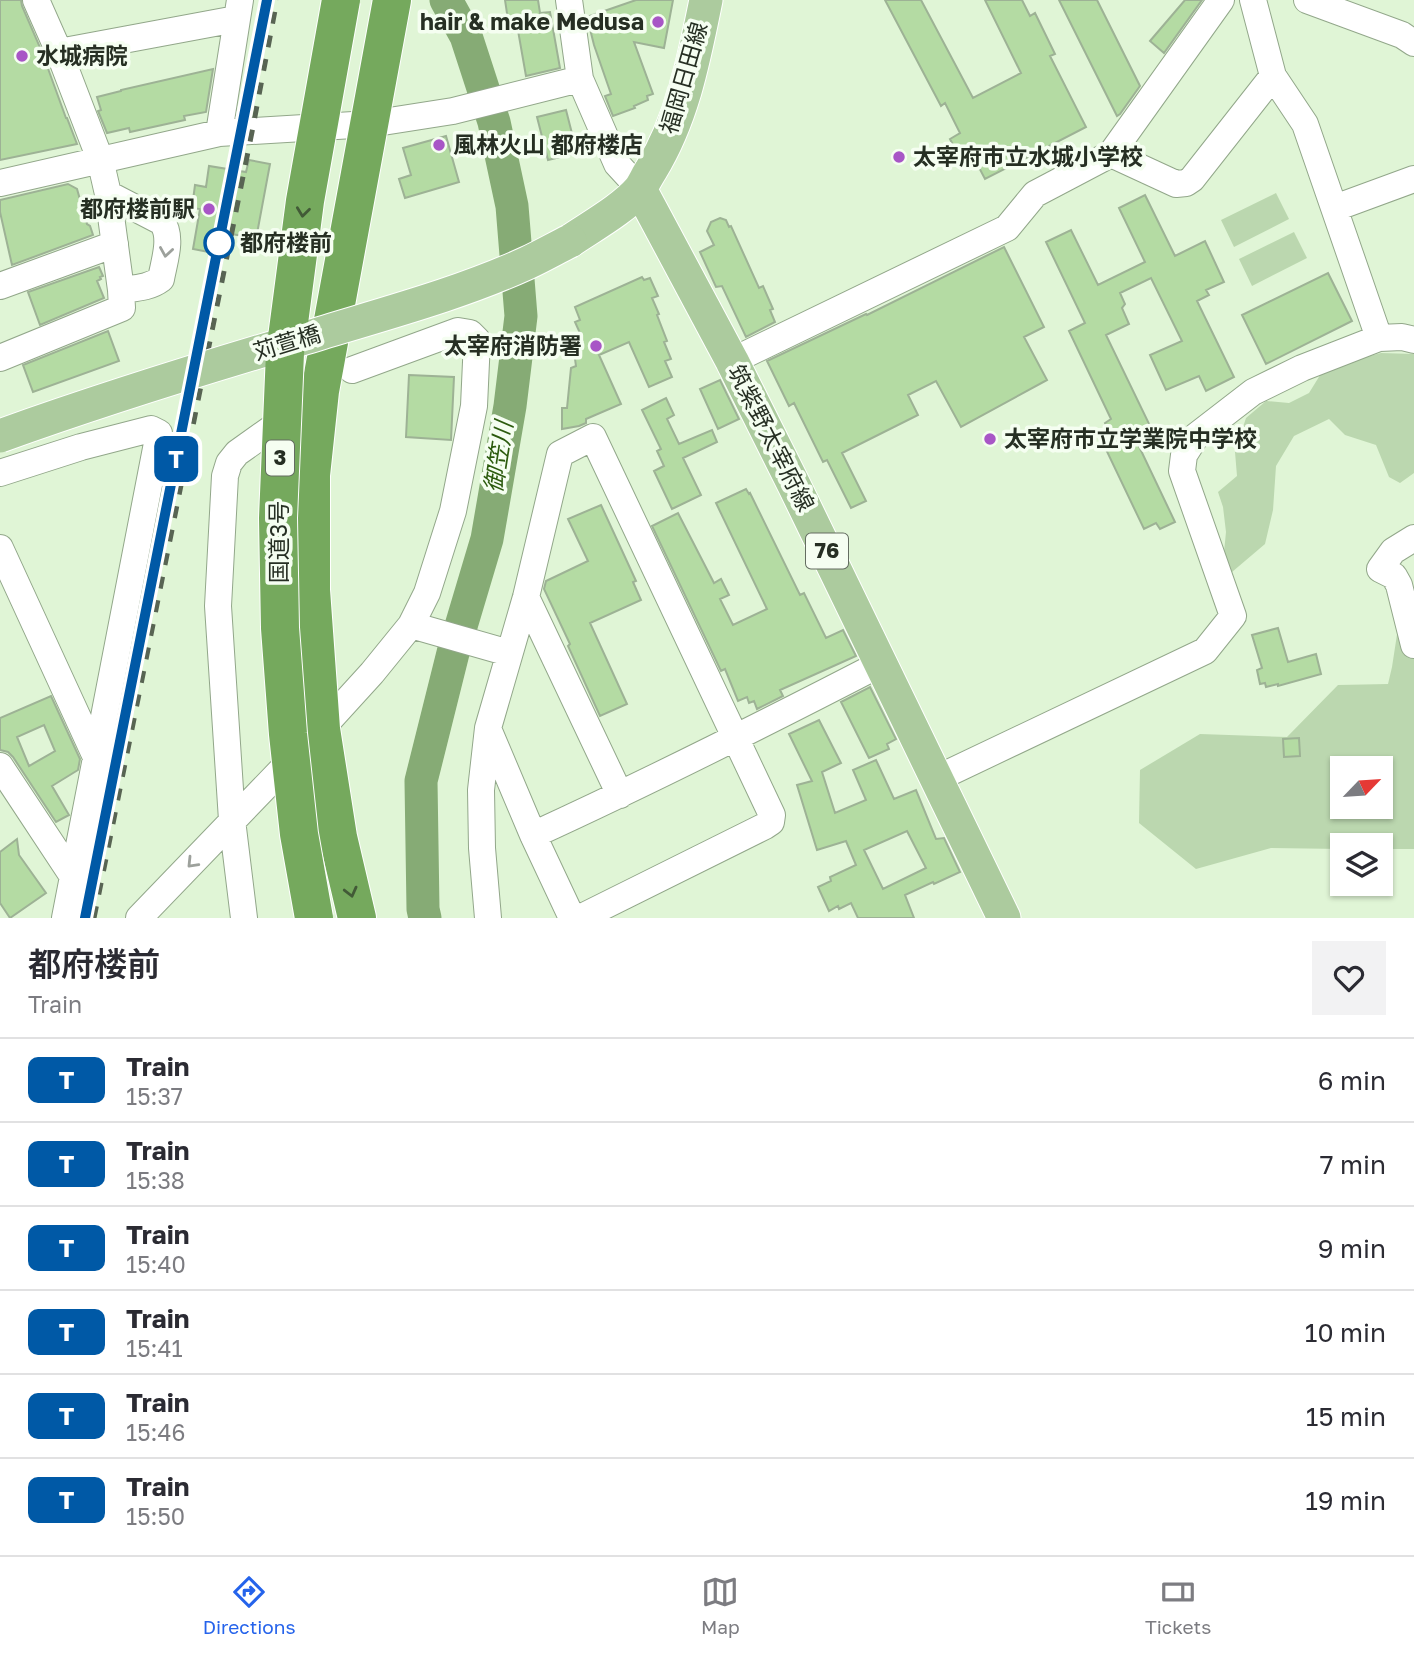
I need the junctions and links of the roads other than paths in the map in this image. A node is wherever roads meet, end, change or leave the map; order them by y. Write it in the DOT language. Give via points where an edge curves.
graph roads {
  1 [pos="36,0"];
  2 [pos="317,0"];
  3 [pos="341,0"];
  4 [pos="373,0"];
  5 [pos="392,0"];
  6 [pos="569,0"];
  7 [pos="706,0"];
  8 [pos="1221,0"];
  9 [pos="1252,0"];
  10 [pos="1307,0"];
  11 [pos="238,10"];
  12 [pos="1414,43"];
  13 [pos="59,52"];
  14 [pos="370,65"];
  15 [pos="1273,76"];
  16 [pos="580,79"];
  17 [pos="360,125"];
  18 [pos="219,133"];
  19 [pos="1111,154"];
  20 [pos="100,159"];
  21 [pos="1414,178"];
  22 [pos="0,183"];
  23 [pos="640,189"];
  24 [pos="108,194"];
  25 [pos="1335,208"];
  26 [pos="570,241"];
  27 [pos="115,244"];
  28 [pos="0,286"];
  29 [pos="121,290"];
  30 [pos="1379,338"];
  31 [pos="1414,340"];
  32 [pos="0,358"];
  33 [pos="732,361"];
  34 [pos="352,370"];
  35 [pos="302,406"];
  36 [pos="0,436"];
  37 [pos="0,473"];
  38 [pos="1414,538"];
  39 [pos="0,548"];
  40 [pos="526,597"];
  41 [pos="416,626"];
  42 [pos="1414,645"];
  43 [pos="501,651"];
  44 [pos="882,663"];
  45 [pos="488,728"];
  46 [pos="314,736"];
  47 [pos="736,738"];
  48 [pos="96,757"];
  49 [pos="0,766"];
  50 [pos="947,774"];
  51 [pos="620,795"];
  52 [pos="232,820"];
  53 [pos="533,835"];
  54 [pos="72,875"];
  55 [pos="65,918"];
  56 [pos="139,918"];
  57 [pos="244,918"];
  58 [pos="289,918"];
  59 [pos="316,918"];
  60 [pos="357,918"];
  61 [pos="488,918"];
  62 [pos="572,918"];
  63 [pos="580,918"];
  64 [pos="1004,918"];
  1 -- 13 [label="street"];
  2 -- 58 [label="highway, 国道3号 / 3" via="276,221 261,367 254,519 264,749"];
  3 -- 59 [label="highway, 国道3号 / 3, one-way, bridge" via="305,201 285,353 278,518 288,734 299,834"];
  4 -- 14 [label="highway, 3"];
  5 -- 14 [label="highway, 3"];
  6 -- 16 [label="street"];
  7 -- 23 [label="main road, 福岡日田線" via="680,109"];
  8 -- 19 [label="street"];
  9 -- 15 [label="street"];
  10 -- 12 [label="street" via="1402,34"];
  11 -- 13 [label="street"];
  11 -- 18 [label="street"];
  13 -- 20 [label="street"];
  14 -- 17 [label="highway, 3"];
  15 -- 19 [label="street" via="1186,183 1176,184"];
  15 -- 25 [label="street" via="1305,124"];
  16 -- 17 [label="street" via="453,111"];
  16 -- 23 [label="street" via="617,164"];
  17 -- 18 [label="street"];
  17 -- 35 [label="highway, 3" via="324,274"];
  17 -- 46 [label="highway, 3" via="311,475"];
  18 -- 20 [label="street"];
  19 -- 33 [label="street" via="1035,194 1007,228"];
  20 -- 22 [label="street"];
  20 -- 24 [label="street"];
  21 -- 25 [label="street"];
  23 -- 26 [label="main road, 福岡日田線"];
  23 -- 33 [label="main road, 筑紫野太宰府線 / 76"];
  24 -- 27 [label="street"];
  24 -- 29 [label="street, one-way" via="168,229 161,279"];
  25 -- 30 [label="street"];
  26 -- 36 [label="main road, 苅萱橋, bridge" via="486,280"];
  27 -- 28 [label="street"];
  27 -- 29 [label="street"];
  29 -- 32 [label="street" via="122,308"];
  30 -- 31 [label="street"];
  30 -- 50 [label="street" via="1253,392 1196,436 1184,455 1182,471 1233,616 1205,651"];
  33 -- 44 [label="main road, 筑紫野太宰府線 / 76"];
  34 -- 41 [label="street" via="458,331 477,340 474,405 453,511"];
  35 -- 46 [label="highway, 3" via="296,525 300,666"];
  35 -- 52 [label="street" via="237,453 225,476 218,606"];
  37 -- 48 [label="street" via="151,429 159,433"];
  38 -- 42 [label="street" via="1393,551 1380,569 1399,584"];
  39 -- 48 [label="street"];
  40 -- 43 [label="street"];
  40 -- 47 [label="street" via="560,454 593,437"];
  40 -- 51 [label="street"];
  41 -- 43 [label="street"];
  41 -- 46 [label="street"];
  43 -- 45 [label="street"];
  44 -- 47 [label="street"];
  44 -- 50 [label="main road, 筑紫野太宰府線 / 76"];
  45 -- 53 [label="street"];
  45 -- 61 [label="street" via="481,790"];
  46 -- 52 [label="street"];
  46 -- 59 [label="highway, 3" via="323,870"];
  46 -- 60 [label="highway, 3, one-way"];
  47 -- 51 [label="street"];
  47 -- 63 [label="street" via="771,821"];
  48 -- 54 [label="street"];
  49 -- 54 [label="street"];
  50 -- 64 [label="main road, 筑紫野太宰府線 / 76"];
  51 -- 53 [label="street"];
  52 -- 56 [label="street, one-way"];
  52 -- 57 [label="street"];
  53 -- 62 [label="street"];
  54 -- 55 [label="street"];
}
